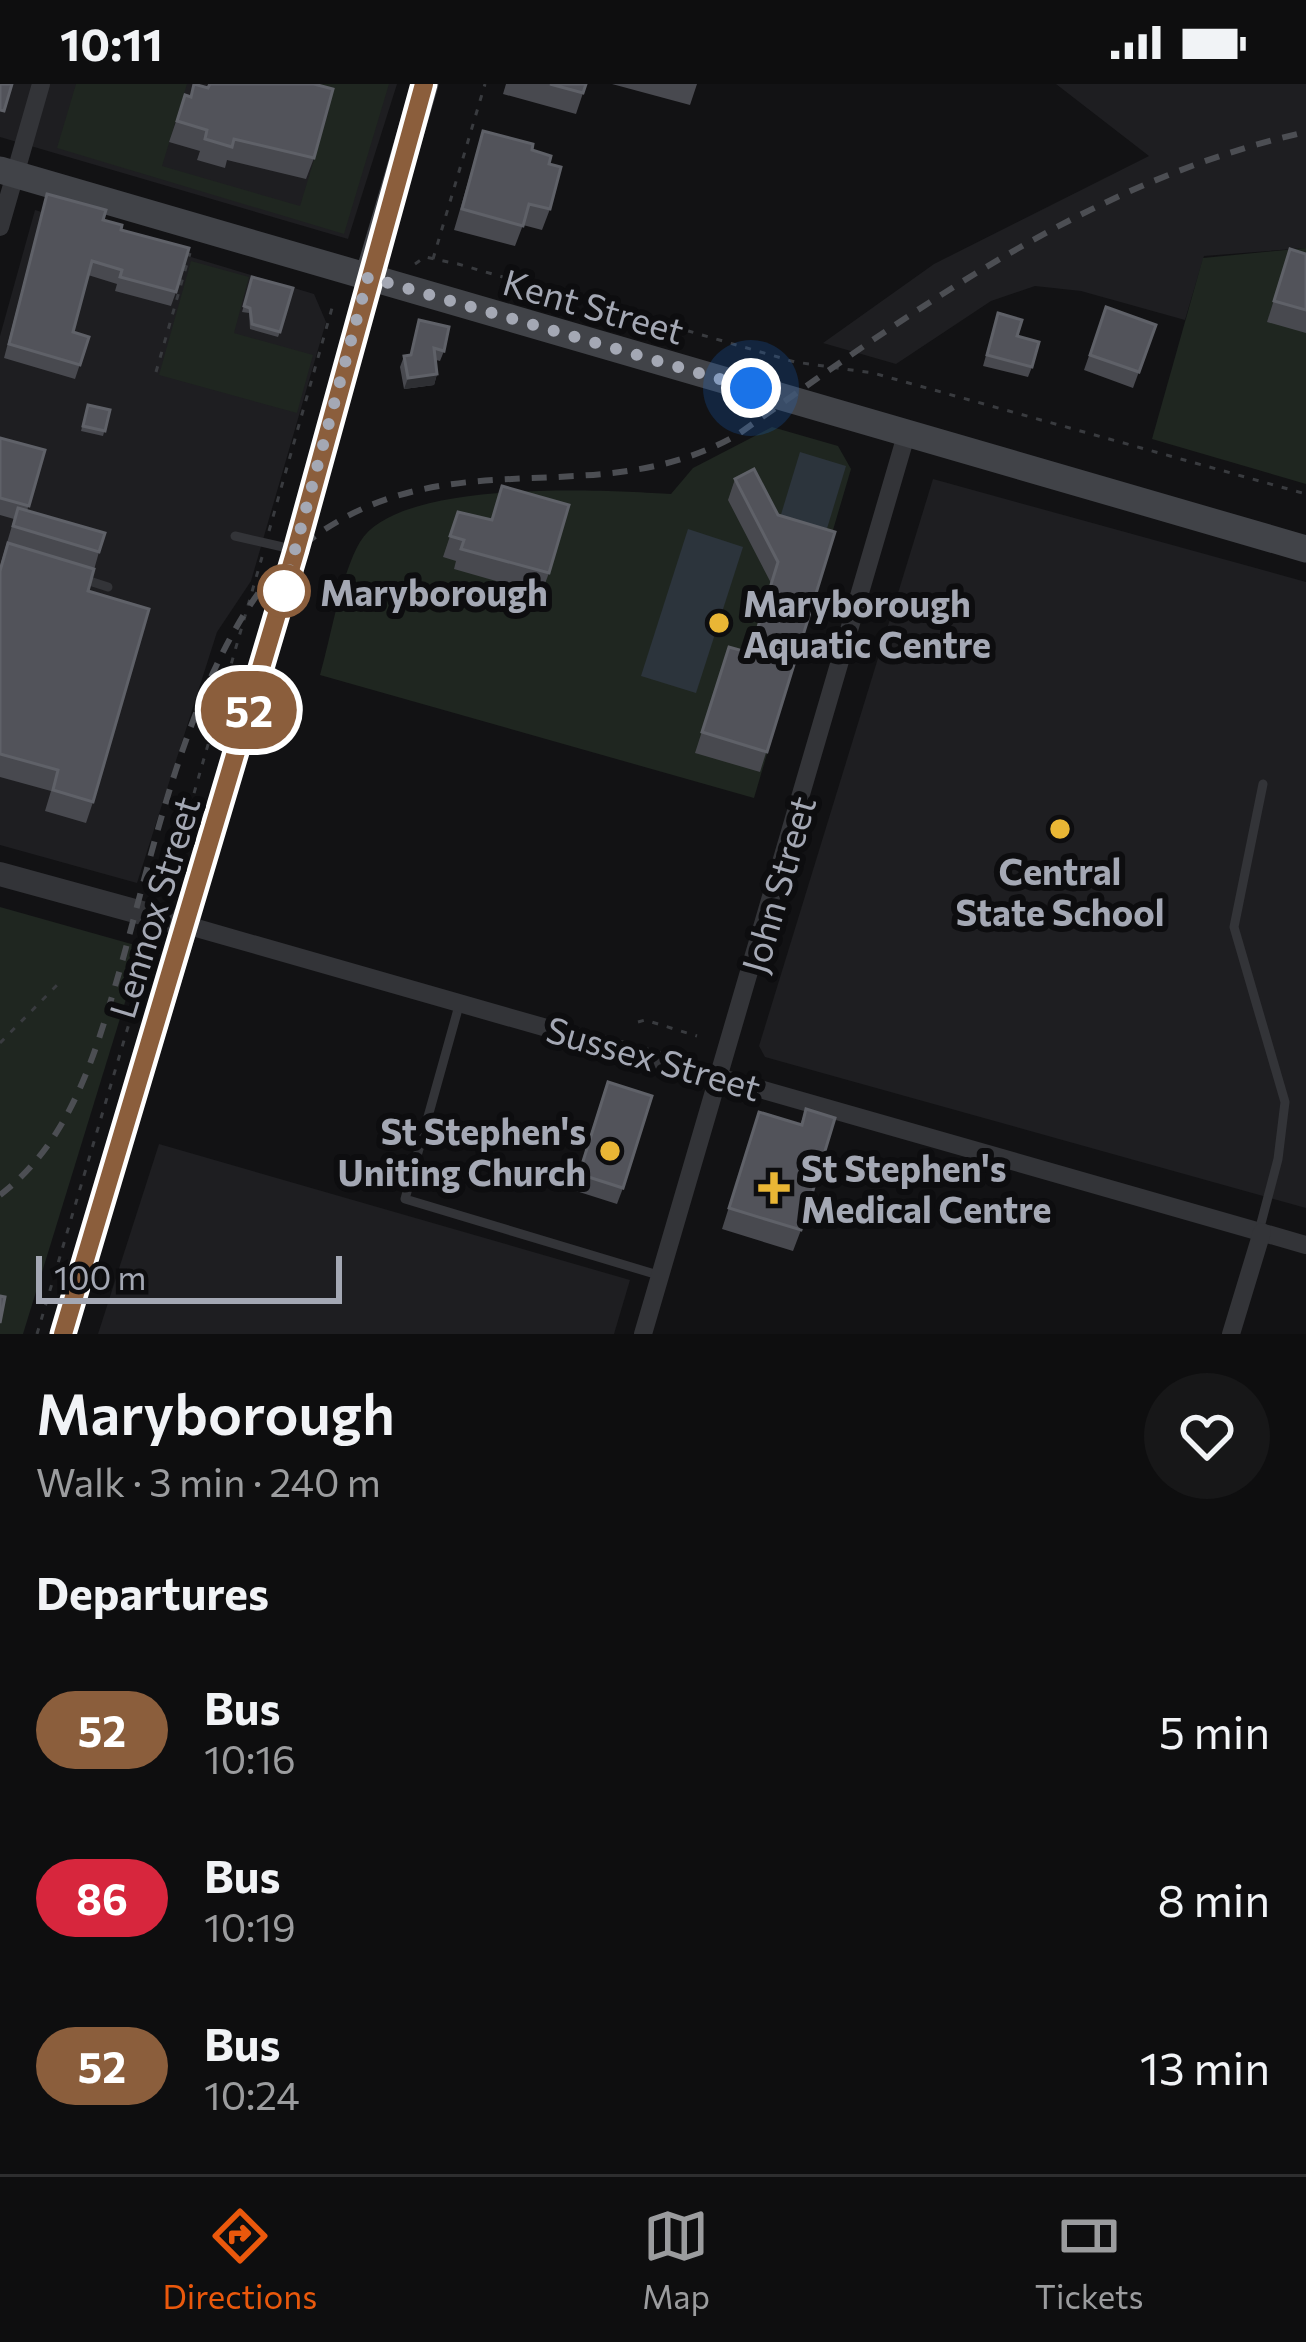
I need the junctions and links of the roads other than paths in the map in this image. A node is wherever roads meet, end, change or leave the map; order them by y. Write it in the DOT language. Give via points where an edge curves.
graph roads {
  1 [pos="41,84"];
  2 [pos="424,84"];
  3 [pos="7,172"];
  4 [pos="0,227"];
  5 [pos="368,277"];
  6 [pos="907,433"];
  7 [pos="235,536"];
  8 [pos="1306,548"];
  9 [pos="296,550"];
  10 [pos="65,574"];
  11 [pos="108,587"];
  12 [pos="1263,784"];
  13 [pos="0,874"];
  14 [pos="186,925"];
  15 [pos="460,1002"];
  16 [pos="722,1077"];
  17 [pos="1260,1232"];
  18 [pos="1306,1245"];
  19 [pos="661,1276"];
  20 [pos="63,1334"];
  21 [pos="643,1334"];
  22 [pos="1231,1334"];
  1 -- 3 [label="street"];
  2 -- 5 [label="main road, Lennox Street"];
  3 -- 4 [label="street"];
  3 -- 5 [label="main road, Kent Street"];
  5 -- 6 [label="main road, Kent Street"];
  5 -- 9 [label="street, Lennox Street"];
  6 -- 8 [label="main road, Kent Street"];
  6 -- 16 [label="street, John Street"];
  7 -- 9 [label="lane"];
  9 -- 14 [label="street, Lennox Street"];
  10 -- 11 [label="lane"];
  12 -- 17 [label="lane" via="1234,927 1285,1102"];
  13 -- 14 [label="street, Sussex Street"];
  14 -- 15 [label="street, Sussex Street"];
  14 -- 20 [label="street, Lennox Street"];
  15 -- 16 [label="street, Sussex Street"];
  15 -- 19 [label="lane" via="405,1199"];
  16 -- 17 [label="street, Sussex Street"];
  16 -- 19 [label="street, John Street"];
  17 -- 18 [label="street, Sussex Street"];
  17 -- 22 [label="street"];
  19 -- 21 [label="street, John Street"];
}
